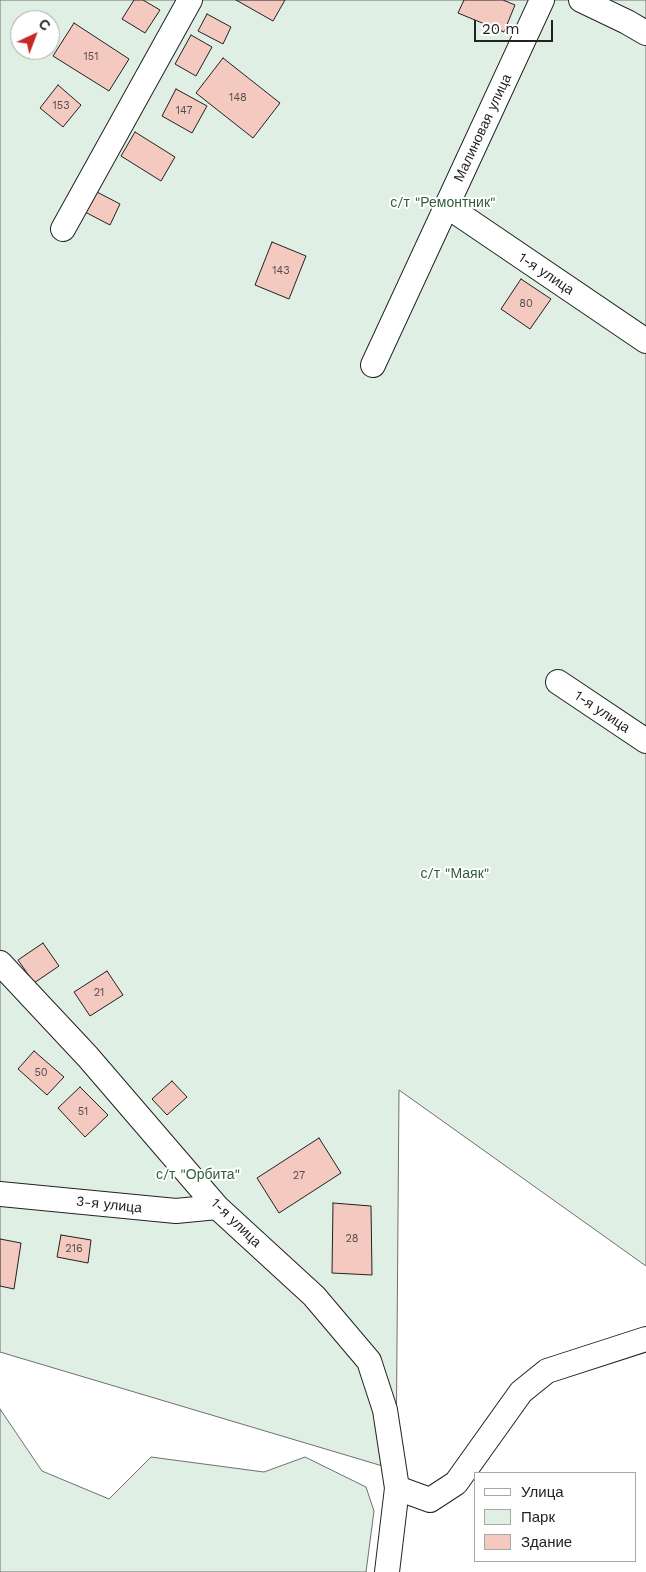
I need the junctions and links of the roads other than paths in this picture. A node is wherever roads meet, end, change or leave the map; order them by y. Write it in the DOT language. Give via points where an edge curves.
graph roads {
  1 [pos="190,0"];
  2 [pos="542,0"];
  3 [pos="581,0"];
  4 [pos="646,33"];
  5 [pos="446,206"];
  6 [pos="63,229"];
  7 [pos="646,341"];
  8 [pos="373,365"];
  9 [pos="558,682"];
  10 [pos="646,741"];
  11 [pos="0,963"];
  12 [pos="0,1194"];
  13 [pos="217,1207"];
  14 [pos="646,1339"];
  15 [pos="397,1488"];
  16 [pos="388,1572"];
  1 -- 6 [label="street"];
  2 -- 5 [label="street, Малиновая улица"];
  3 -- 4 [label="street"];
  5 -- 7 [label="street, 1-я улица"];
  5 -- 8 [label="street, Малиновая улица"];
  9 -- 10 [label="street, 1-я улица"];
  11 -- 13 [label="street, 1-я улица" via="88,1058"];
  12 -- 13 [label="street, 3-я улица" via="176,1211"];
  13 -- 15 [label="street, 1-я улица" via="314,1296 368,1361 385,1410"];
  14 -- 15 [label="street" via="547,1371 521,1392 456,1483 430,1500"];
  15 -- 16 [label="street, 1-я улица"];
}
